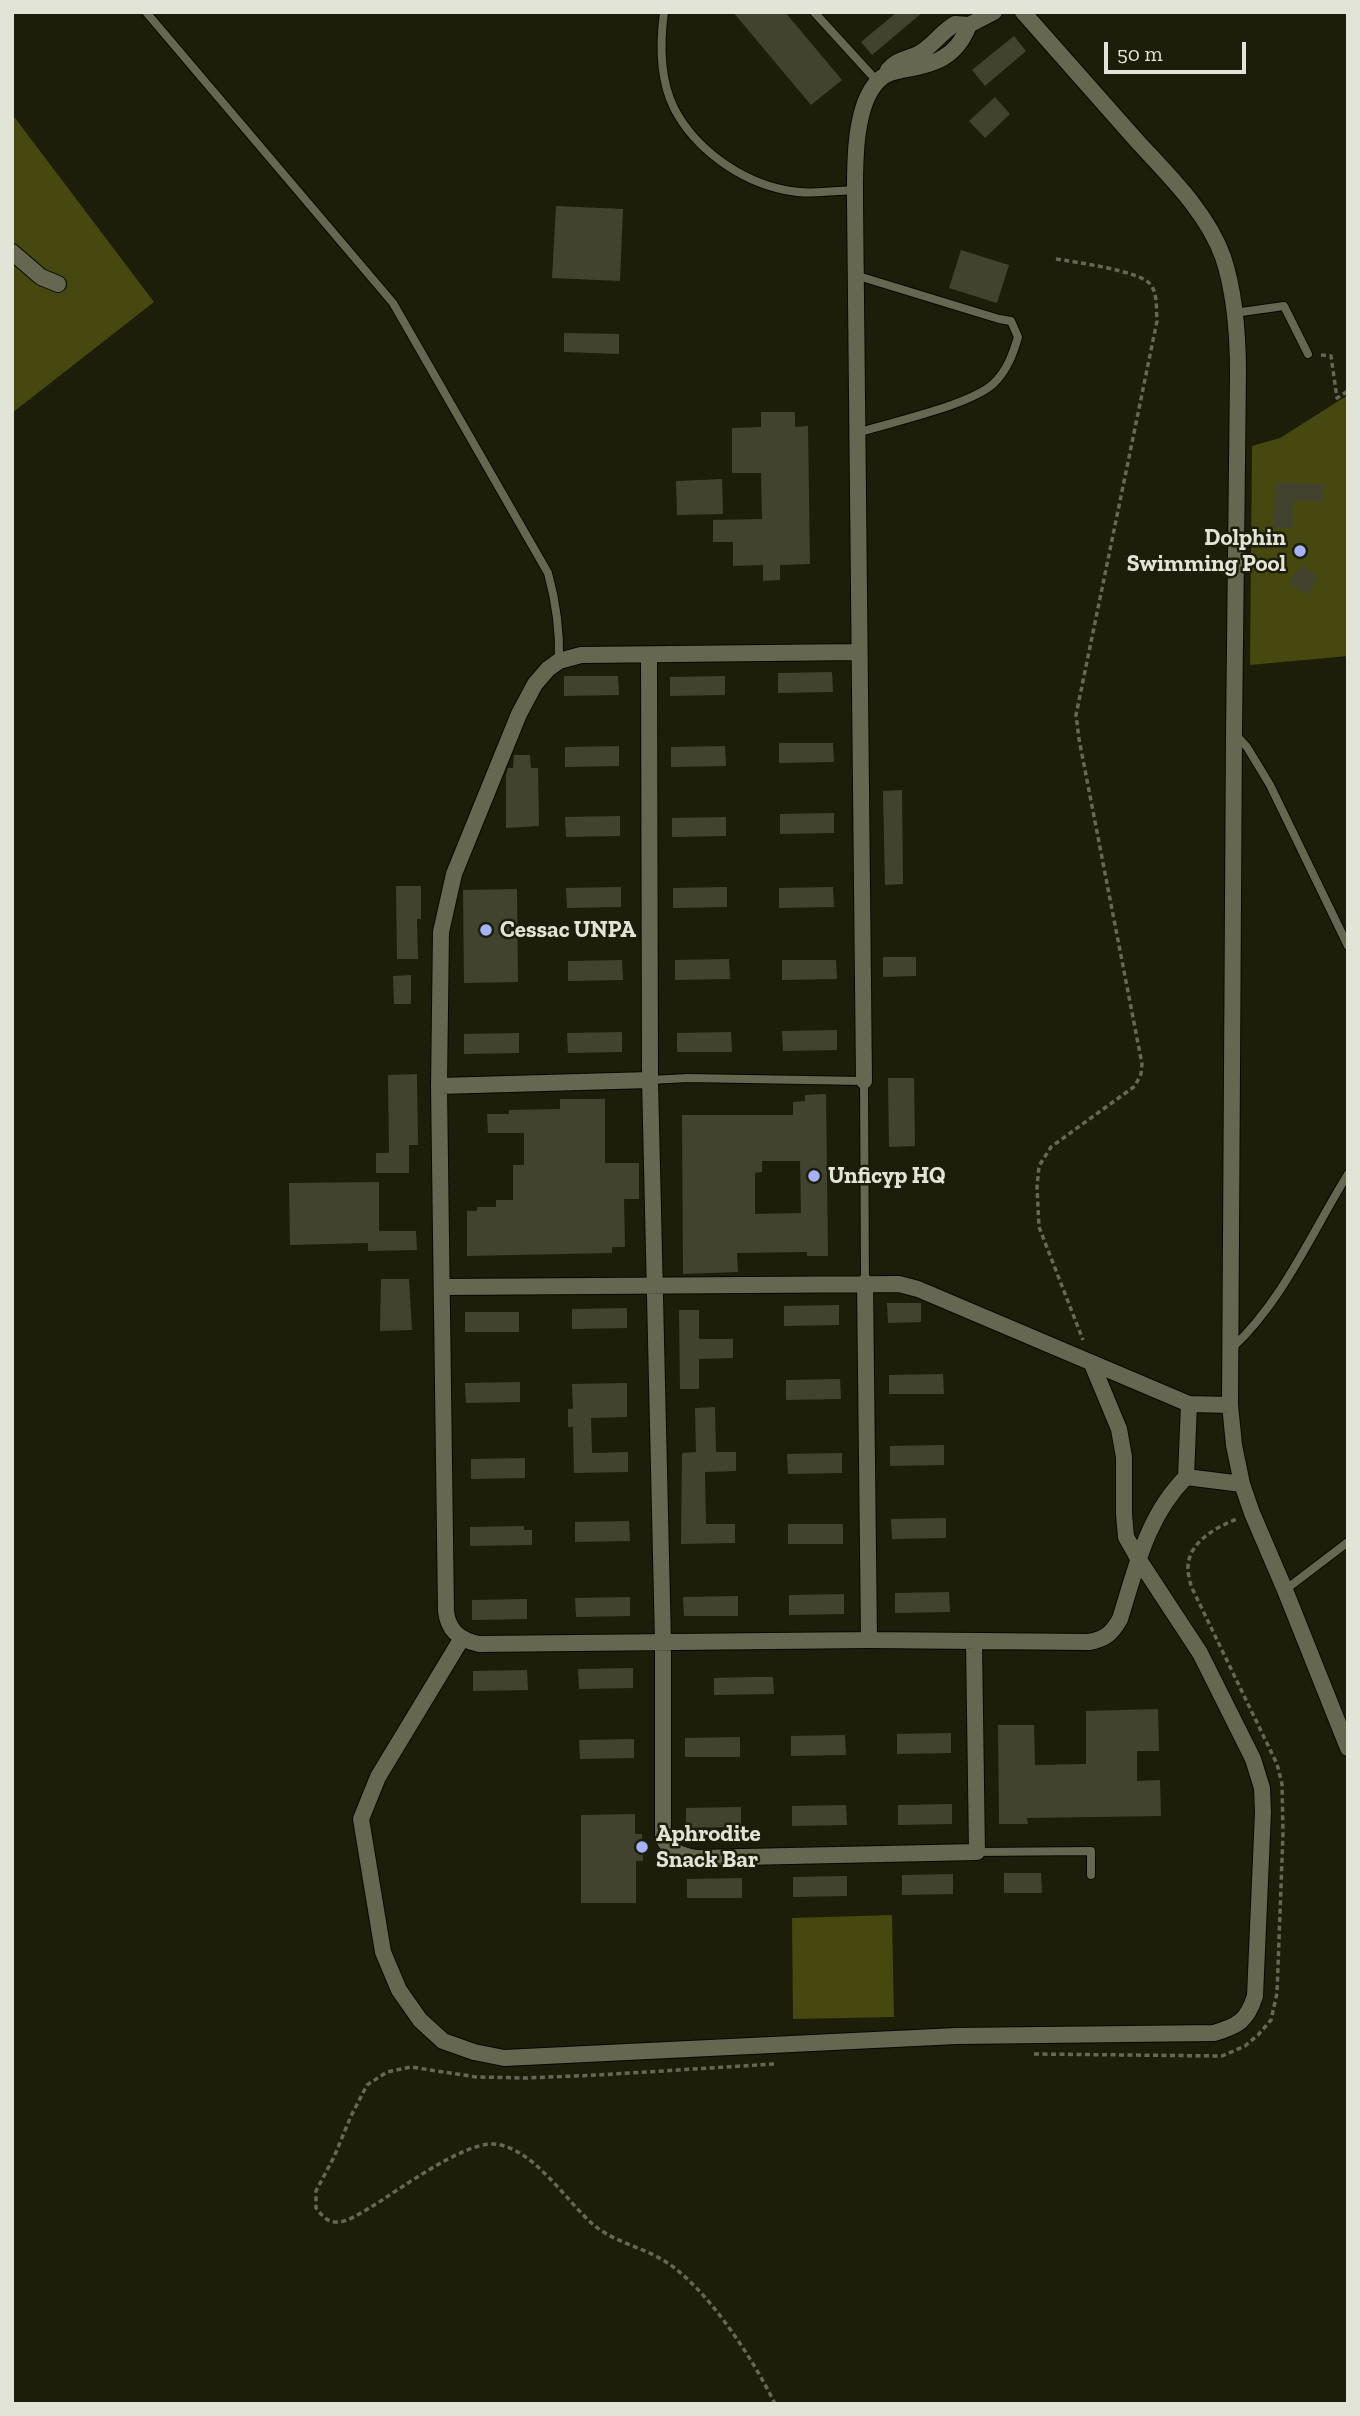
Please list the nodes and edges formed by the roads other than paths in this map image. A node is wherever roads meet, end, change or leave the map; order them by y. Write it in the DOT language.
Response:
graph roads {
  1 [pos="146,12"];
  2 [pos="664,12"];
  3 [pos="814,12"];
  4 [pos="994,12"];
  5 [pos="1023,12"];
  6 [pos="881,78"];
  7 [pos="855,190"];
  8 [pos="12,252"];
  9 [pos="855,275"];
  10 [pos="58,284"];
  11 [pos="1234,313"];
  12 [pos="1308,354"];
  13 [pos="857,433"];
  14 [pos="858,652"];
  15 [pos="649,656"];
  16 [pos="559,661"];
  17 [pos="1234,733"];
  18 [pos="1348,946"];
  19 [pos="650,1080"];
  20 [pos="864,1081"];
  21 [pos="439,1086"];
  22 [pos="1348,1174"];
  23 [pos="865,1282"];
  24 [pos="654,1286"];
  25 [pos="442,1287"];
  26 [pos="1232,1348"];
  27 [pos="1092,1364"];
  28 [pos="1189,1404"];
  29 [pos="1230,1405"];
  30 [pos="1182,1482"];
  31 [pos="1242,1484"];
  32 [pos="1348,1542"];
  33 [pos="1139,1560"];
  34 [pos="1285,1590"];
  35 [pos="462,1638"];
  36 [pos="869,1640"];
  37 [pos="663,1642"];
  38 [pos="974,1643"];
  39 [pos="1348,1748"];
  40 [pos="977,1852"];
  41 [pos="1091,1875"];
  1 -- 16 [label="lane"];
  2 -- 7 [label="lane"];
  3 -- 6 [label="lane"];
  4 -- 6 [label="street"];
  5 -- 11 [label="street"];
  6 -- 7 [label="street"];
  7 -- 9 [label="street"];
  8 -- 10 [label="street"];
  9 -- 13 [label="street"];
  9 -- 13 [label="lane"];
  11 -- 12 [label="lane"];
  11 -- 17 [label="street"];
  13 -- 14 [label="street"];
  14 -- 15 [label="street"];
  14 -- 20 [label="street"];
  15 -- 16 [label="street"];
  15 -- 19 [label="street"];
  16 -- 21 [label="street"];
  17 -- 18 [label="lane"];
  17 -- 26 [label="street"];
  19 -- 20 [label="lane"];
  19 -- 21 [label="street"];
  19 -- 24 [label="street"];
  20 -- 23 [label="lane"];
  21 -- 25 [label="street"];
  22 -- 26 [label="lane"];
  23 -- 24 [label="street"];
  23 -- 27 [label="street"];
  23 -- 36 [label="street"];
  24 -- 25 [label="street"];
  24 -- 37 [label="street"];
  25 -- 35 [label="street"];
  26 -- 29 [label="street"];
  27 -- 28 [label="street"];
  27 -- 33 [label="street"];
  28 -- 29 [label="street"];
  28 -- 30 [label="street"];
  29 -- 31 [label="street"];
  30 -- 31 [label="street"];
  30 -- 33 [label="street"];
  31 -- 34 [label="street"];
  32 -- 34 [label="lane"];
  33 -- 35 [label="street"];
  33 -- 38 [label="street"];
  34 -- 39 [label="street"];
  35 -- 37 [label="street"];
  36 -- 37 [label="street"];
  36 -- 38 [label="street"];
  37 -- 40 [label="street"];
  38 -- 40 [label="street"];
  40 -- 41 [label="lane"];
}
